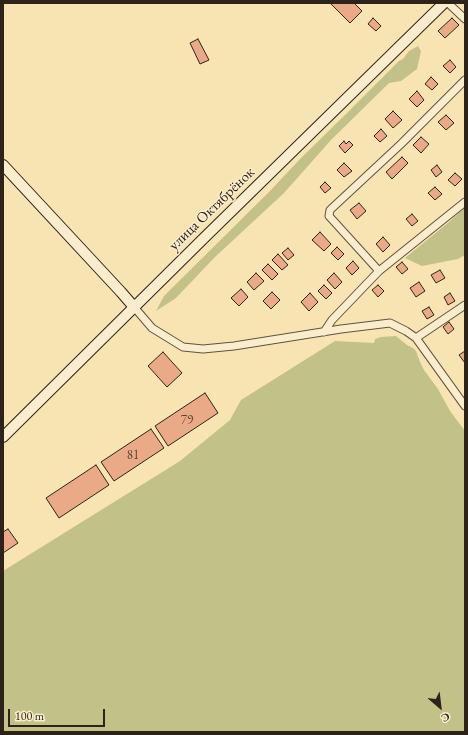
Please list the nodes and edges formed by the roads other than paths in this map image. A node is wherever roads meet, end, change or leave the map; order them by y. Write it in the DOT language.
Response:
graph roads {
  1 [pos="444,3"];
  2 [pos="448,3"];
  3 [pos="465,19"];
  4 [pos="465,80"];
  5 [pos="3,165"];
  6 [pos="465,202"];
  7 [pos="379,271"];
  8 [pos="465,305"];
  9 [pos="134,307"];
  10 [pos="324,332"];
  11 [pos="416,338"];
  12 [pos="465,406"];
  13 [pos="3,437"];
  1 -- 9 [label="street, улица Октябрёнок"];
  2 -- 3 [label="street"];
  4 -- 7 [label="street"];
  5 -- 9 [label="street"];
  6 -- 7 [label="street"];
  7 -- 10 [label="street"];
  8 -- 11 [label="street"];
  9 -- 10 [label="street"];
  9 -- 13 [label="street, улица Октябрёнок"];
  10 -- 11 [label="street"];
  11 -- 12 [label="street"];
}
